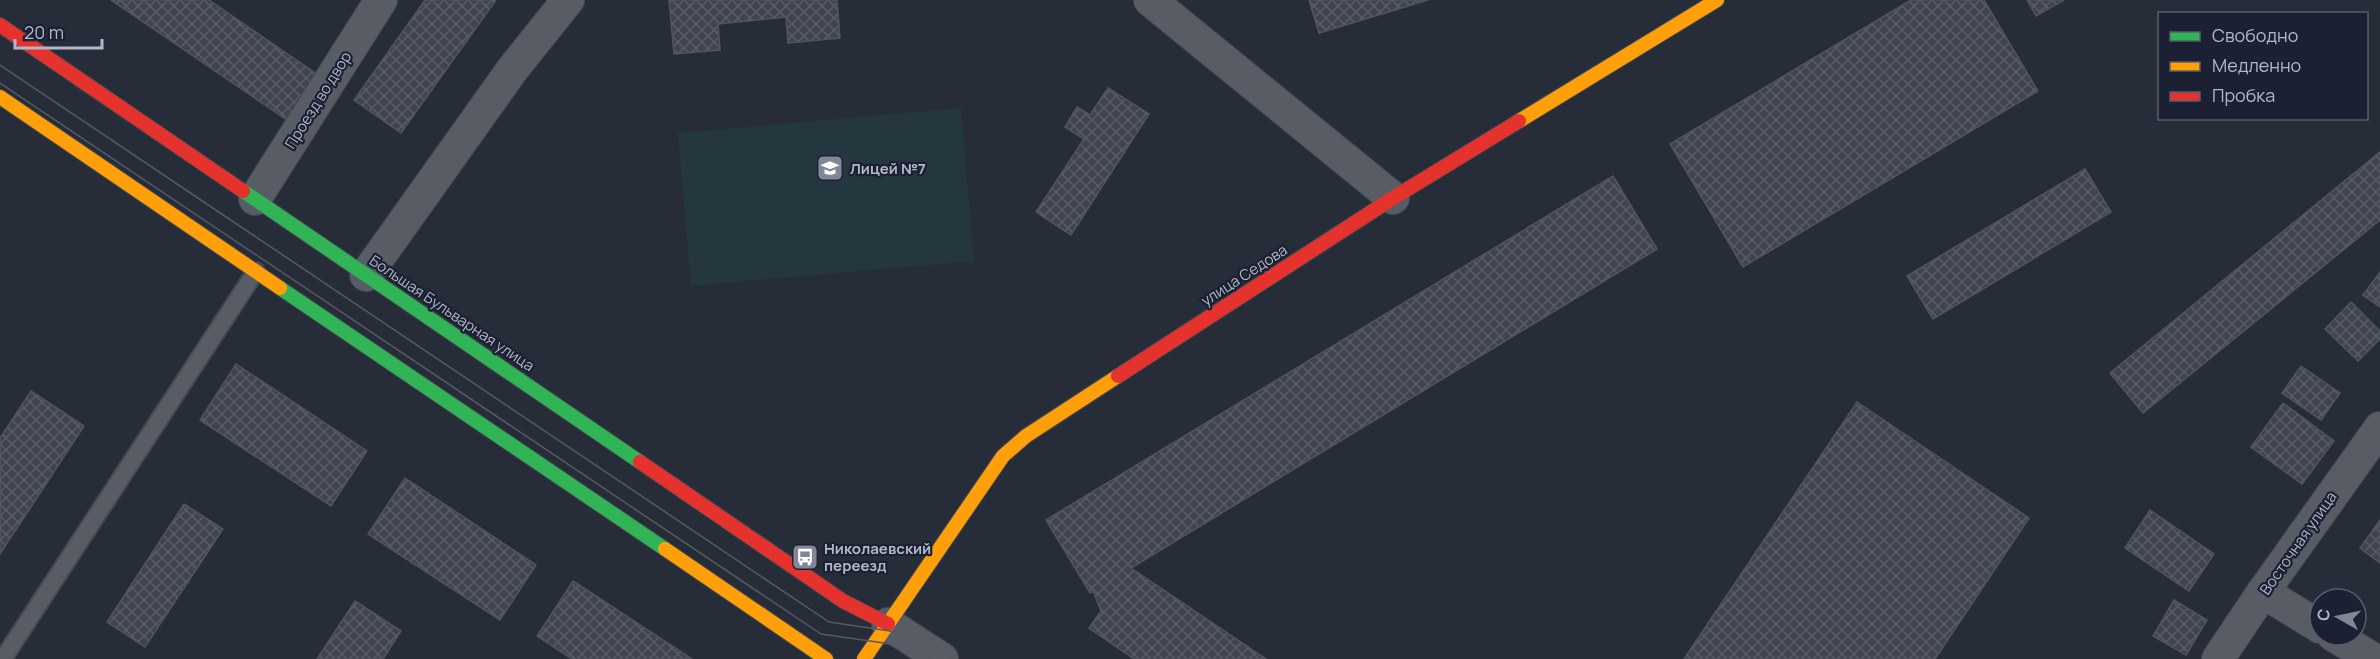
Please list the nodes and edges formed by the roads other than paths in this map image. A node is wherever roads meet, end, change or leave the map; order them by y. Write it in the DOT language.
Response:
graph roads {
  1 [pos="381,0"];
  2 [pos="568,0"];
  3 [pos="1150,0"];
  4 [pos="1717,0"];
  5 [pos="0,26"];
  6 [pos="0,97"];
  7 [pos="1393,198"];
  8 [pos="255,199"];
  9 [pos="256,271"];
  10 [pos="366,275"];
  11 [pos="2380,428"];
  12 [pos="2263,592"];
  13 [pos="2308,620"];
  14 [pos="888,624"];
  15 [pos="2353,647"];
  16 [pos="3,659"];
  17 [pos="826,659"];
  18 [pos="864,659"];
  19 [pos="942,659"];
  20 [pos="2218,659"];
  21 [pos="2373,659"];
  1 -- 8 [label="street, Проезд во двор"];
  2 -- 10 [label="street"];
  3 -- 7 [label="street"];
  4 -- 7 [label="main road, улица Седова"];
  5 -- 8 [label="main road, Большая Бульварная улица"];
  6 -- 9 [label="main road"];
  7 -- 14 [label="main road, улица Седова"];
  8 -- 10 [label="main road, Большая Бульварная улица"];
  9 -- 16 [label="lane"];
  9 -- 17 [label="main road"];
  10 -- 14 [label="main road, Большая Бульварная улица"];
  11 -- 12 [label="street, Восточная улица"];
  12 -- 13 [label="street"];
  12 -- 20 [label="street, Восточная улица"];
  14 -- 18 [label="main road, улица Седова"];
  14 -- 19 [label="street"];
  15 -- 21 [label="street"];
}
